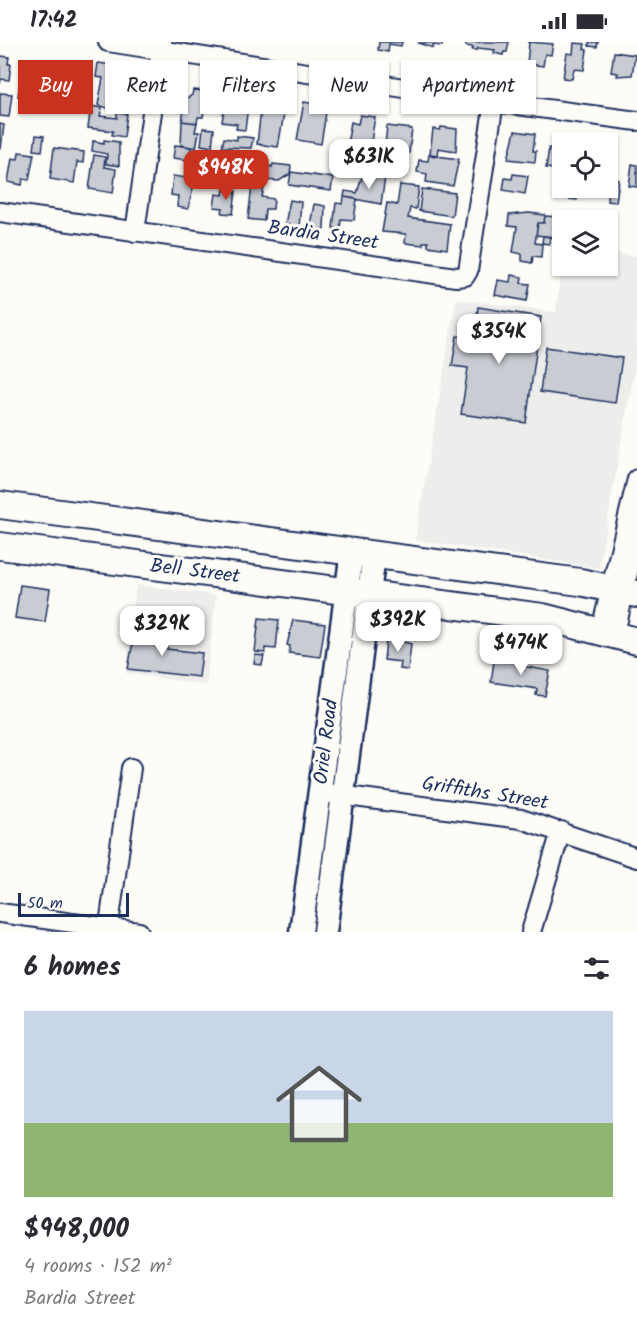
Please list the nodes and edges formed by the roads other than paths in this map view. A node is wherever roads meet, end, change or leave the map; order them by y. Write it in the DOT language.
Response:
graph roads {
  1 [pos="108,42"];
  2 [pos="161,46"];
  3 [pos="401,86"];
  4 [pos="536,108"];
  5 [pos="492,114"];
  6 [pos="637,121"];
  7 [pos="0,212"];
  8 [pos="135,232"];
  9 [pos="636,488"];
  10 [pos="0,505"];
  11 [pos="0,546"];
  12 [pos="363,553"];
  13 [pos="625,591"];
  14 [pos="358,593"];
  15 [pos="618,635"];
  16 [pos="131,768"];
  17 [pos="332,794"];
  18 [pos="561,831"];
  19 [pos="637,858"];
  20 [pos="0,913"];
  21 [pos="109,930"];
  22 [pos="139,932"];
  23 [pos="301,932"];
  24 [pos="325,932"];
  25 [pos="531,932"];
  1 -- 2 [label="street"];
  2 -- 3 [label="street"];
  2 -- 8 [label="street"];
  4 -- 6 [label="street"];
  5 -- 8 [label="street, Bardia Street"];
  7 -- 8 [label="street, Bardia Street"];
  9 -- 13 [label="street"];
  10 -- 12 [label="highway, Bell Street"];
  11 -- 14 [label="highway, Bell Street"];
  12 -- 13 [label="highway, Bell Street"];
  12 -- 14 [label="main road, Oriel Road"];
  13 -- 15 [label="street"];
  14 -- 15 [label="highway, Bell Street"];
  14 -- 17 [label="main road, Oriel Road"];
  16 -- 21 [label="street"];
  17 -- 18 [label="street, Griffiths Street"];
  17 -- 23 [label="main road, Oriel Road"];
  17 -- 24 [label="main road, Oriel Road"];
  18 -- 19 [label="street, Griffiths Street"];
  18 -- 25 [label="street"];
  20 -- 21 [label="street"];
  21 -- 22 [label="street"];
}
